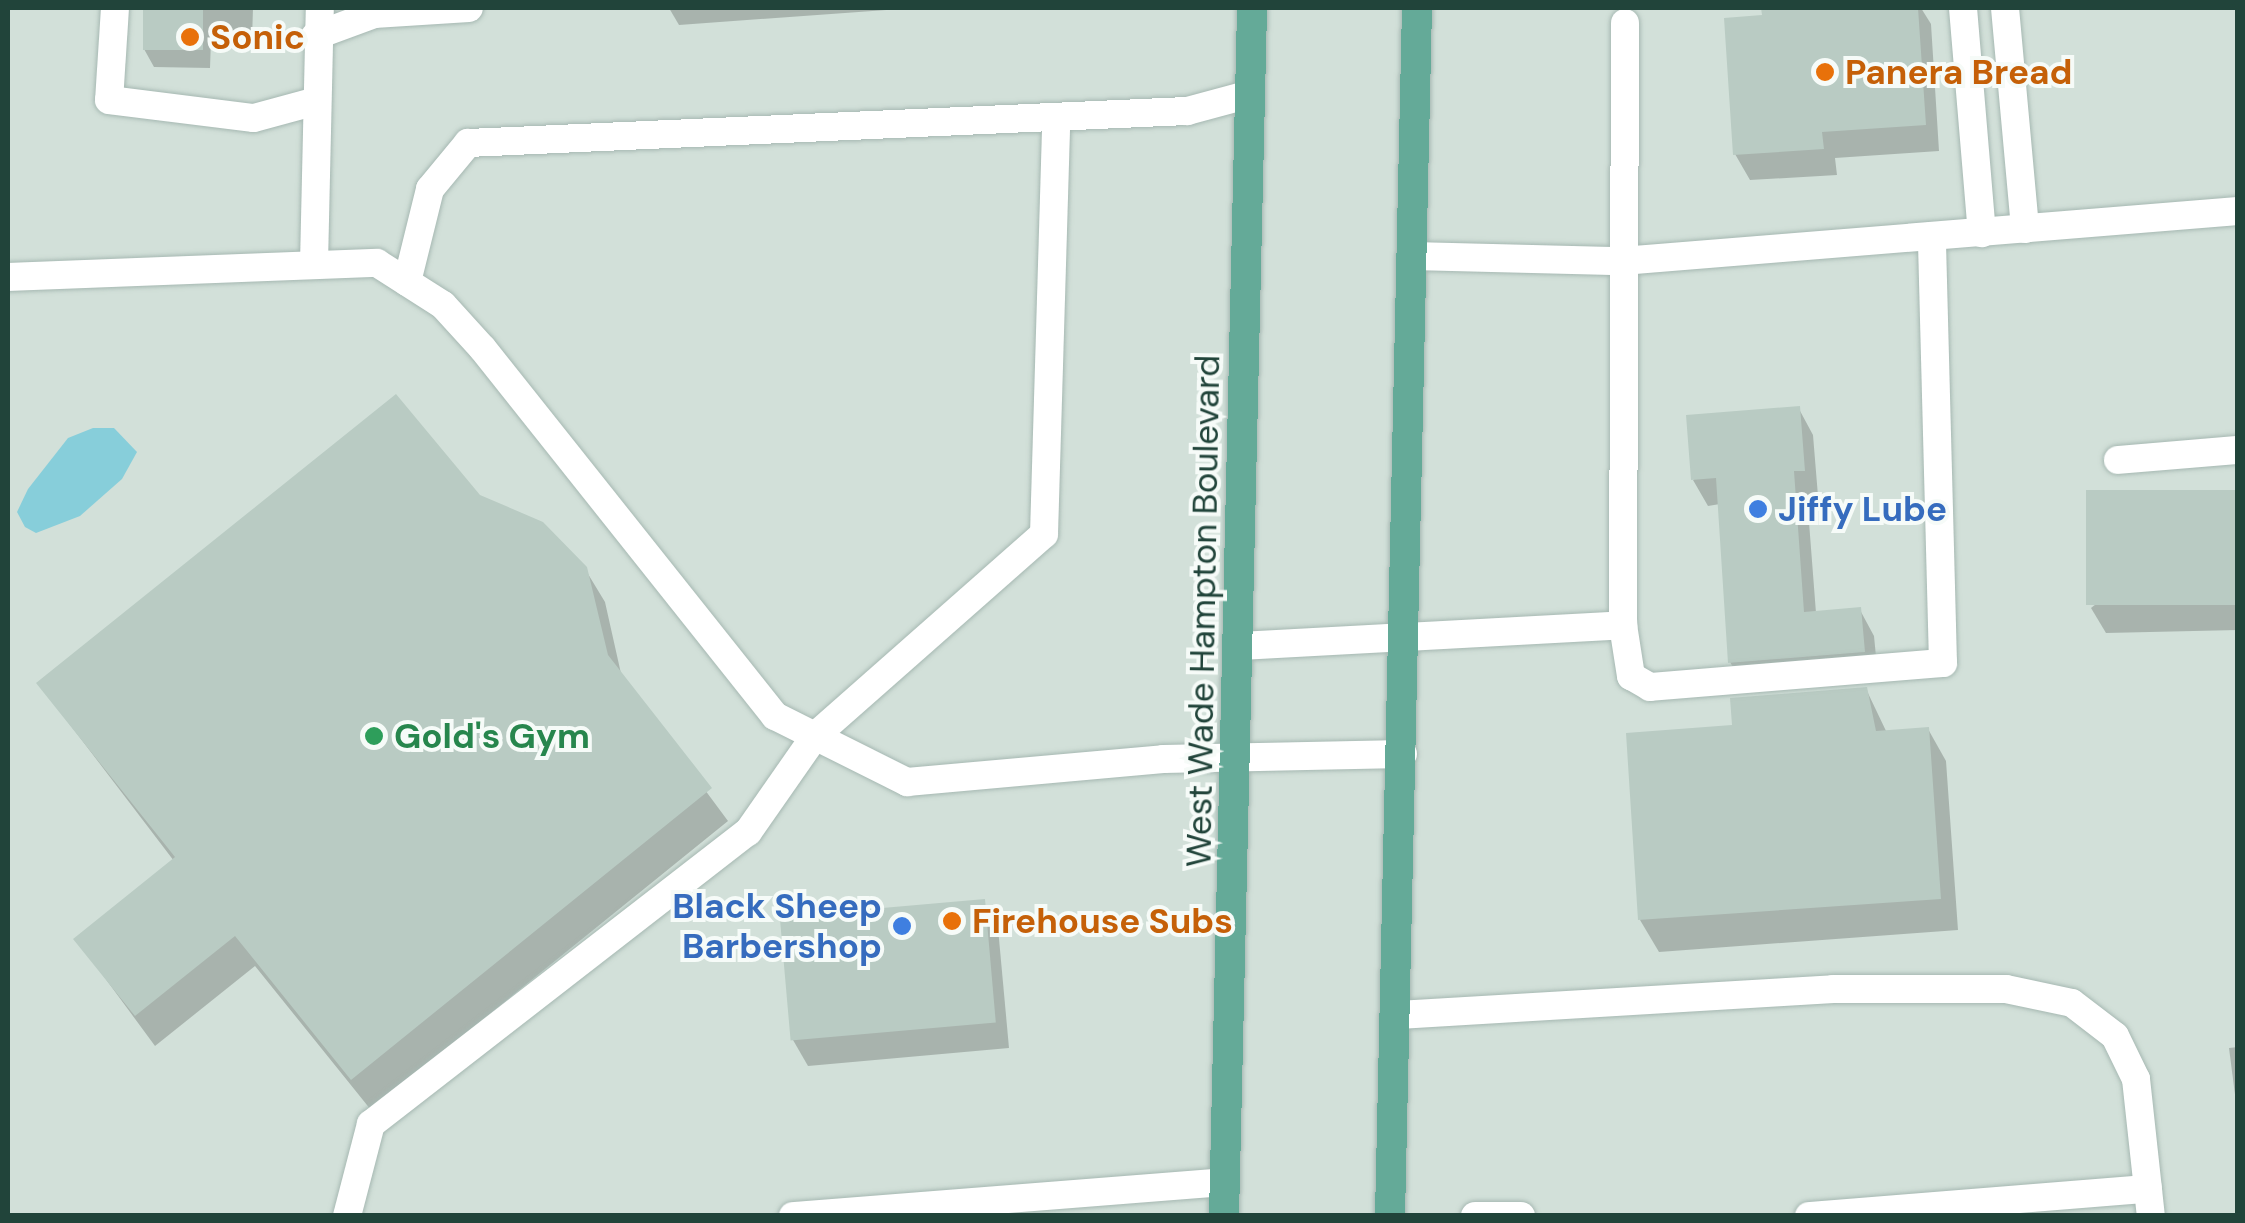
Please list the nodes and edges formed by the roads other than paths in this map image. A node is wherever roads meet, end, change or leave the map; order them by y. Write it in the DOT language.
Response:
graph roads {
  1 [pos="114,8"];
  2 [pos="320,8"];
  3 [pos="469,8"];
  4 [pos="1252,8"];
  5 [pos="1417,8"];
  6 [pos="1964,8"];
  7 [pos="2005,8"];
  8 [pos="1624,22"];
  9 [pos="315,36"];
  10 [pos="1250,94"];
  11 [pos="314,102"];
  12 [pos="1056,119"];
  13 [pos="2238,212"];
  14 [pos="2025,229"];
  15 [pos="1982,233"];
  16 [pos="1932,236"];
  17 [pos="1412,256"];
  18 [pos="1622,260"];
  19 [pos="314,264"];
  20 [pos="8,277"];
  21 [pos="408,282"];
  22 [pos="2238,450"];
  23 [pos="2118,460"];
  24 [pos="1623,625"];
  25 [pos="1405,644"];
  26 [pos="1240,646"];
  27 [pos="815,736"];
  28 [pos="1403,754"];
  29 [pos="1238,757"];
  30 [pos="1398,1016"];
  31 [pos="1226,1182"];
  32 [pos="2149,1202"];
  33 [pos="347,1216"];
  34 [pos="793,1216"];
  35 [pos="1224,1216"];
  36 [pos="1390,1216"];
  37 [pos="1475,1216"];
  38 [pos="1521,1216"];
  39 [pos="1809,1216"];
  1 -- 11 [label="lane"];
  2 -- 9 [label="lane"];
  3 -- 9 [label="lane"];
  4 -- 10 [label="main road, West Wade Hampton Boulevard"];
  5 -- 17 [label="main road"];
  6 -- 15 [label="lane"];
  7 -- 14 [label="lane"];
  8 -- 18 [label="lane"];
  9 -- 11 [label="lane"];
  10 -- 12 [label="lane"];
  10 -- 26 [label="main road, West Wade Hampton Boulevard"];
  11 -- 19 [label="lane"];
  12 -- 21 [label="lane"];
  12 -- 27 [label="lane"];
  13 -- 14 [label="lane"];
  14 -- 15 [label="lane"];
  15 -- 16 [label="lane"];
  16 -- 18 [label="lane"];
  16 -- 24 [label="lane"];
  17 -- 18 [label="lane"];
  17 -- 25 [label="main road"];
  18 -- 24 [label="lane"];
  19 -- 20 [label="lane"];
  19 -- 21 [label="lane"];
  21 -- 27 [label="lane"];
  22 -- 23 [label="lane"];
  24 -- 25 [label="lane"];
  25 -- 26 [label="lane"];
  25 -- 28 [label="main road"];
  26 -- 29 [label="main road, West Wade Hampton Boulevard"];
  27 -- 29 [label="lane"];
  27 -- 33 [label="lane"];
  28 -- 29 [label="lane"];
  28 -- 30 [label="main road"];
  29 -- 31 [label="main road, West Wade Hampton Boulevard"];
  30 -- 32 [label="lane"];
  30 -- 36 [label="main road"];
  31 -- 34 [label="lane"];
  31 -- 35 [label="main road, West Wade Hampton Boulevard"];
  32 -- 39 [label="lane"];
  37 -- 38 [label="lane"];
}
